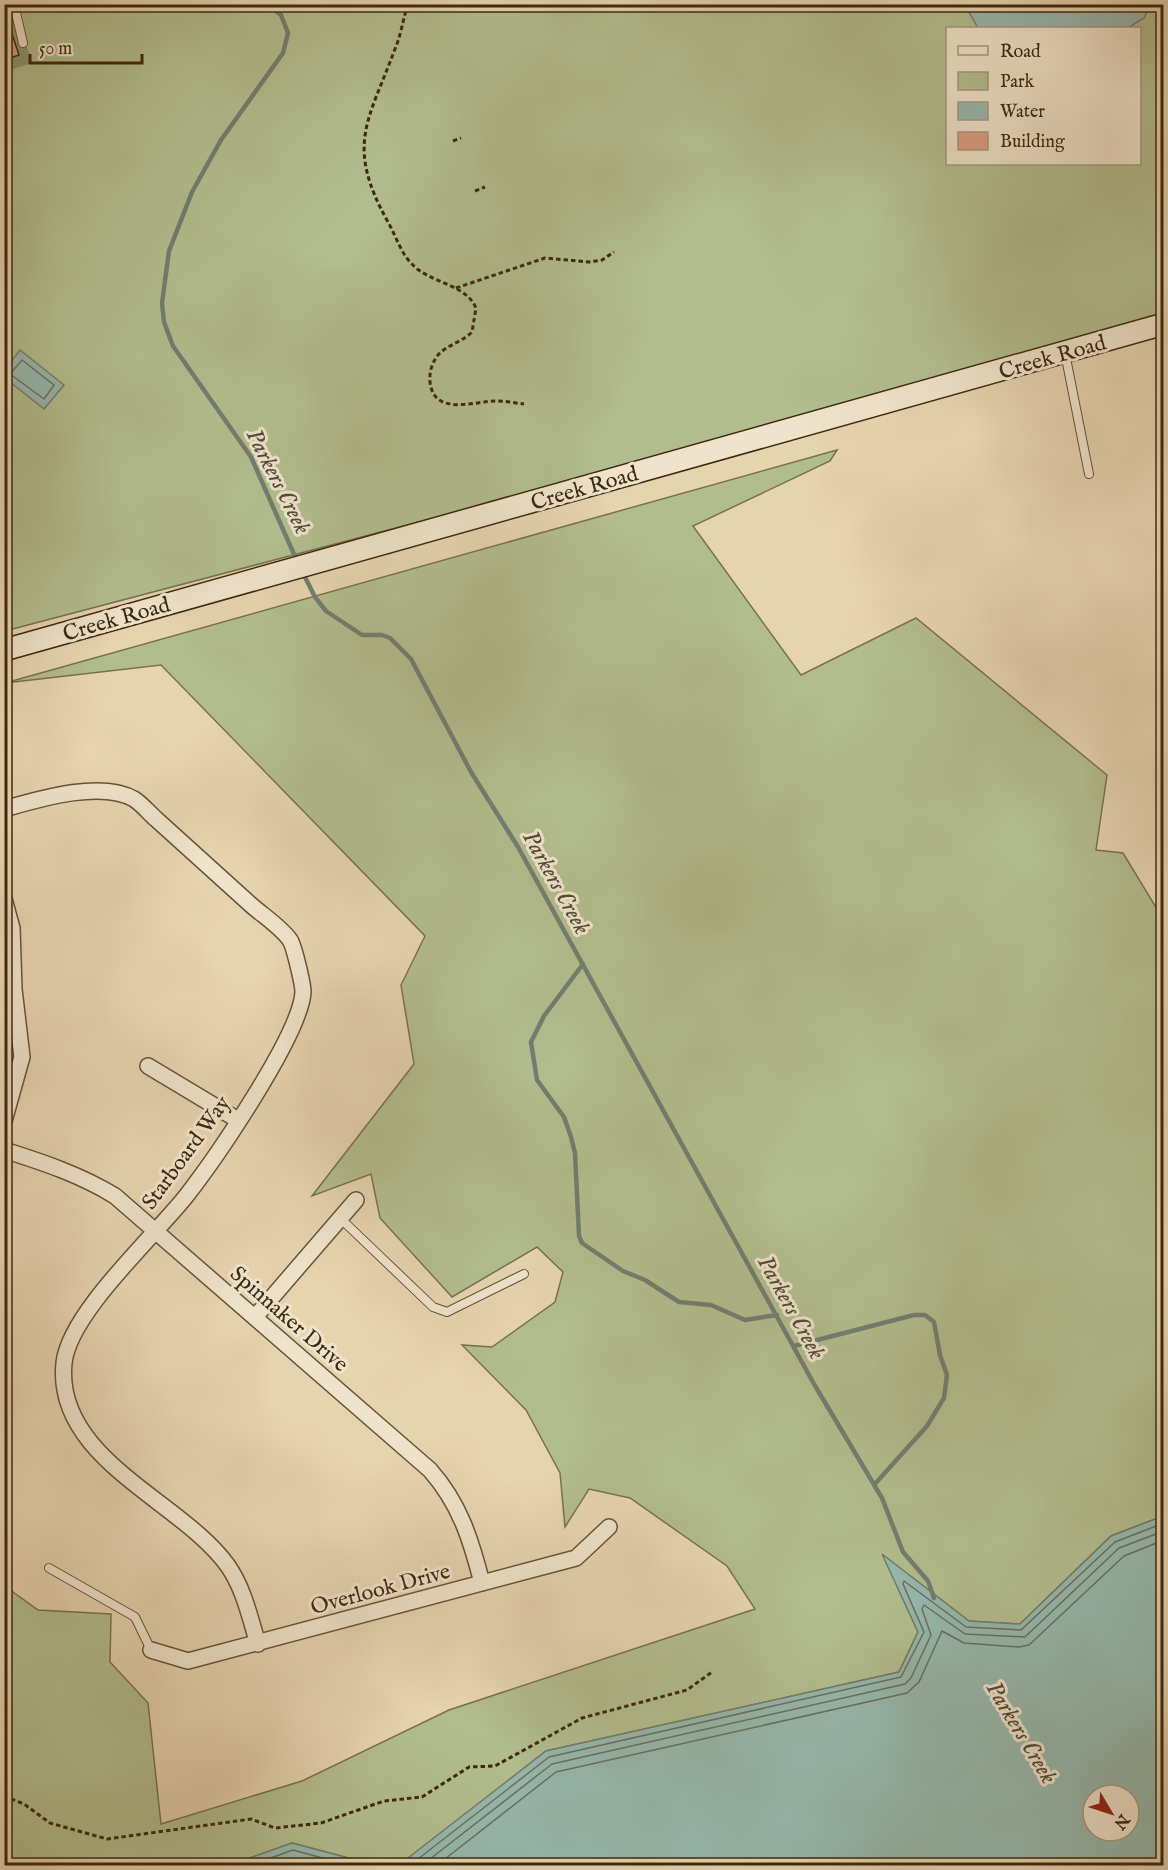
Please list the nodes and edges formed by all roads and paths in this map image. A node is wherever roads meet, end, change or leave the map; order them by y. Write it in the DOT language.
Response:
graph roads {
  1 [pos="15,4"];
  2 [pos="42,4"];
  3 [pos="408,4"];
  4 [pos="17,15"];
  5 [pos="23,44"];
  6 [pos="461,138"];
  7 [pos="453,141"];
  8 [pos="485,187"];
  9 [pos="475,190"];
  10 [pos="614,252"];
  11 [pos="454,289"];
  12 [pos="1164,324"];
  13 [pos="1064,352"];
  14 [pos="524,404"];
  15 [pos="1089,474"];
  16 [pos="4,650"];
  17 [pos="4,809"];
  18 [pos="4,899"];
  19 [pos="4,965"];
  20 [pos="9,990"];
  21 [pos="148,1066"];
  22 [pos="238,1120"];
  23 [pos="4,1121"];
  24 [pos="4,1150"];
  25 [pos="356,1200"];
  26 [pos="340,1218"];
  27 [pos="155,1232"];
  28 [pos="524,1274"];
  29 [pos="255,1317"];
  30 [pos="609,1527"];
  31 [pos="50,1568"];
  32 [pos="483,1583"];
  33 [pos="258,1644"];
  34 [pos="151,1650"];
  35 [pos="712,1672"];
  36 [pos="4,1796"];
  1 -- 4 [label="lane"];
  2 -- 4 [label="path"];
  3 -- 11 [label="path"];
  4 -- 5 [label="lane"];
  6 -- 7 [label="path"];
  8 -- 9 [label="path"];
  10 -- 11 [label="path"];
  11 -- 14 [label="path"];
  12 -- 13 [label="main road, Creek Road"];
  13 -- 15 [label="lane"];
  13 -- 16 [label="main road, Creek Road"];
  17 -- 22 [label="street, Starboard Way"];
  18 -- 20 [label="street"];
  19 -- 20 [label="street"];
  20 -- 23 [label="street"];
  21 -- 22 [label="street"];
  22 -- 27 [label="street, Starboard Way"];
  24 -- 27 [label="street, Spinnaker Drive"];
  25 -- 26 [label="street"];
  26 -- 28 [label="lane"];
  26 -- 29 [label="street"];
  27 -- 29 [label="street, Spinnaker Drive"];
  27 -- 33 [label="street, Starboard Way"];
  29 -- 32 [label="street, Spinnaker Drive"];
  30 -- 32 [label="street, Overlook Drive"];
  31 -- 34 [label="lane"];
  32 -- 33 [label="street, Overlook Drive"];
  33 -- 34 [label="street, Overlook Drive"];
  35 -- 36 [label="path"];
}
